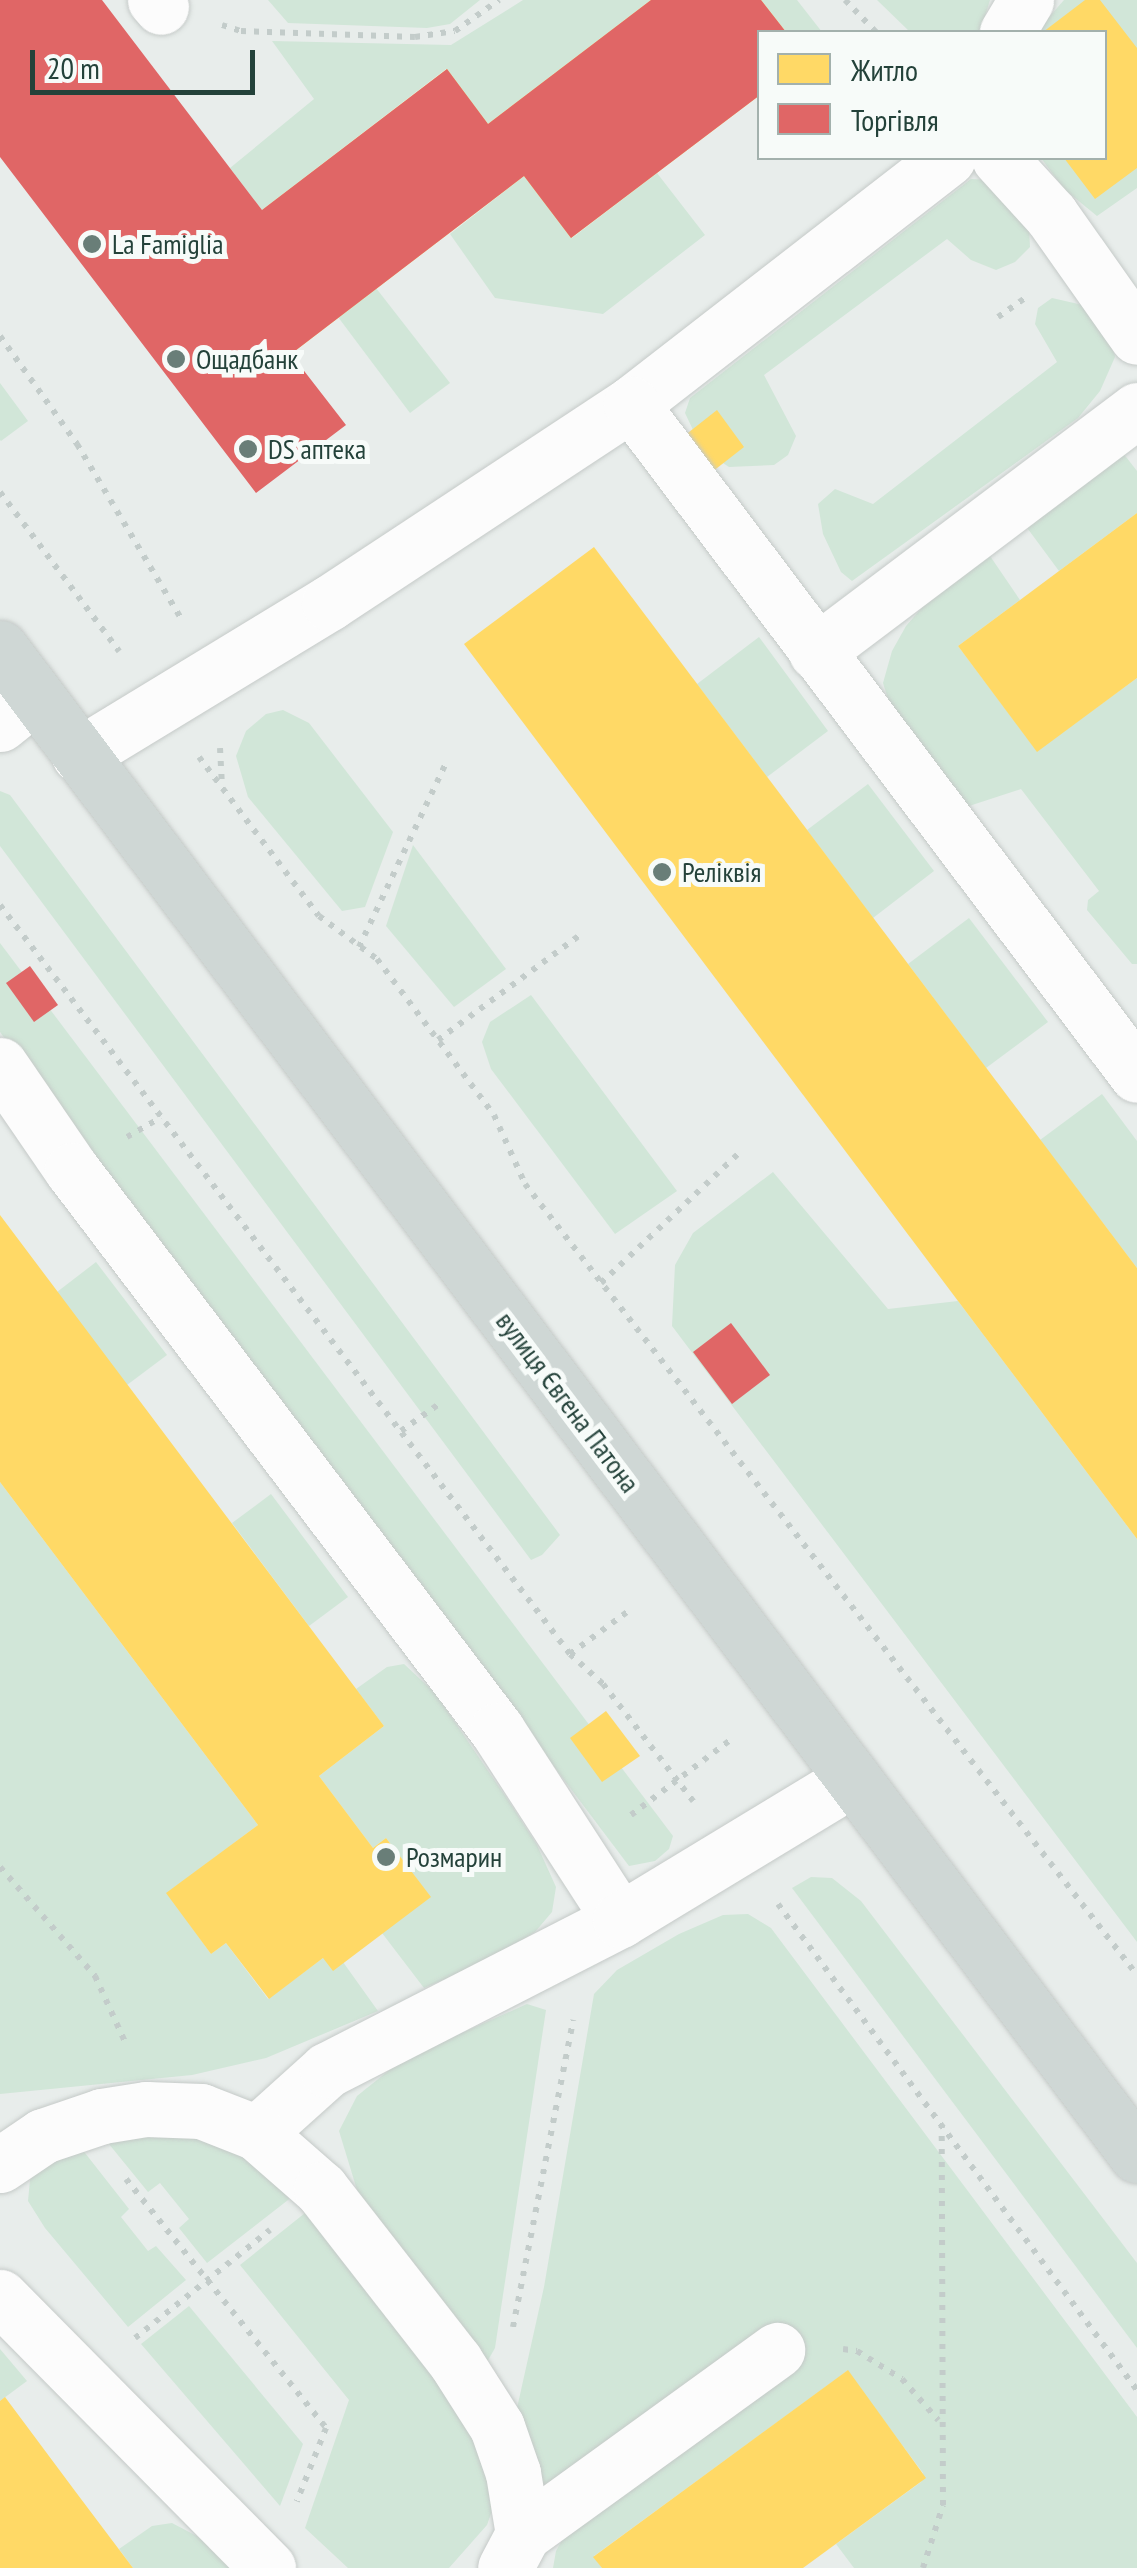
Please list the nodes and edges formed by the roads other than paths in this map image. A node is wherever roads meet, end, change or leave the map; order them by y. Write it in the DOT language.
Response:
graph roads {
  1 [pos="1026,0"];
  2 [pos="1008,30"];
  3 [pos="945,160"];
  4 [pos="1001,160"];
  5 [pos="1137,337"];
  6 [pos="631,404"];
  7 [pos="1137,410"];
  8 [pos="0,648"];
  9 [pos="816,652"];
  10 [pos="18,710"];
  11 [pos="79,754"];
  12 [pos="1126,1039"];
  13 [pos="0,1065"];
  14 [pos="853,1779"];
  15 [pos="620,1920"];
  16 [pos="257,2133"];
  17 [pos="1137,2155"];
  18 [pos="0,2165"];
  19 [pos="0,2297"];
  20 [pos="777,2350"];
  21 [pos="514,2551"];
  22 [pos="268,2568"];
  1 -- 2 [label="lane"];
  3 -- 6 [label="lane"];
  4 -- 5 [label="lane"];
  6 -- 9 [label="lane"];
  6 -- 11 [label="lane"];
  7 -- 9 [label="lane"];
  8 -- 10 [label="main road, вулиця Євгена Патона"];
  9 -- 12 [label="lane"];
  10 -- 11 [label="main road, вулиця Євгена Патона"];
  11 -- 14 [label="main road, вулиця Євгена Патона"];
  13 -- 15 [label="lane"];
  14 -- 15 [label="lane"];
  14 -- 17 [label="main road, вулиця Євгена Патона"];
  15 -- 16 [label="lane"];
  16 -- 18 [label="lane"];
  16 -- 21 [label="lane"];
  19 -- 22 [label="lane"];
  20 -- 21 [label="lane"];
}
